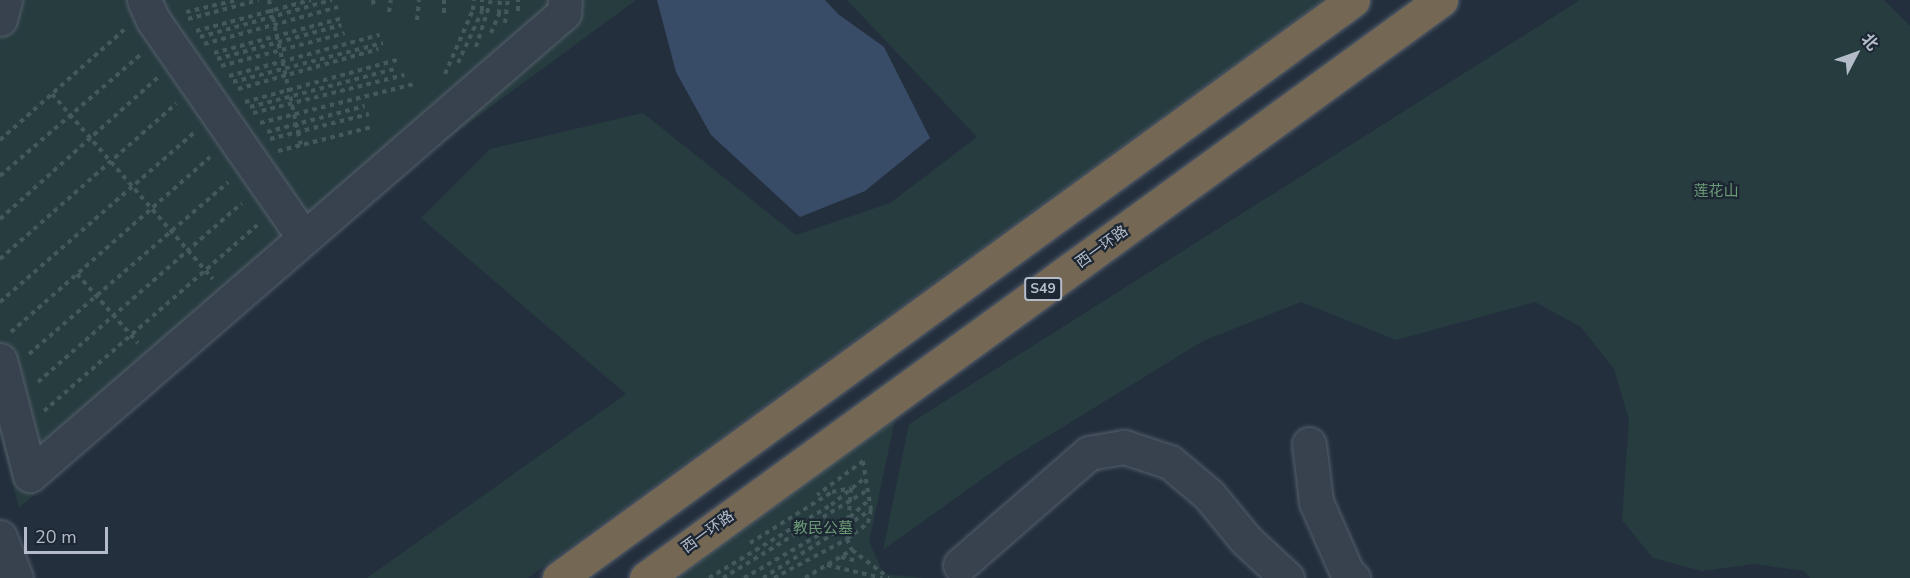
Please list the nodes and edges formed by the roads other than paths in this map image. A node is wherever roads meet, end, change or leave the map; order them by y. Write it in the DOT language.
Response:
graph roads {
  1 [pos="5,0"];
  2 [pos="1353,0"];
  3 [pos="1441,0"];
  4 [pos="568,4"];
  5 [pos="0,19"];
  6 [pos="203,92"];
  7 [pos="304,238"];
  8 [pos="9,381"];
  9 [pos="1309,444"];
  10 [pos="0,537"];
  11 [pos="960,565"];
  12 [pos="16,578"];
  13 [pos="559,578"];
  14 [pos="646,578"];
  15 [pos="1287,578"];
  16 [pos="1353,578"];
  1 -- 5 [label="street"];
  2 -- 13 [label="highway"];
  3 -- 14 [label="highway, 西一环路 / S49"];
  4 -- 7 [label="street"];
  6 -- 7 [label="street"];
  7 -- 8 [label="street"];
  9 -- 16 [label="street"];
  10 -- 12 [label="street"];
  11 -- 15 [label="street"];
}
